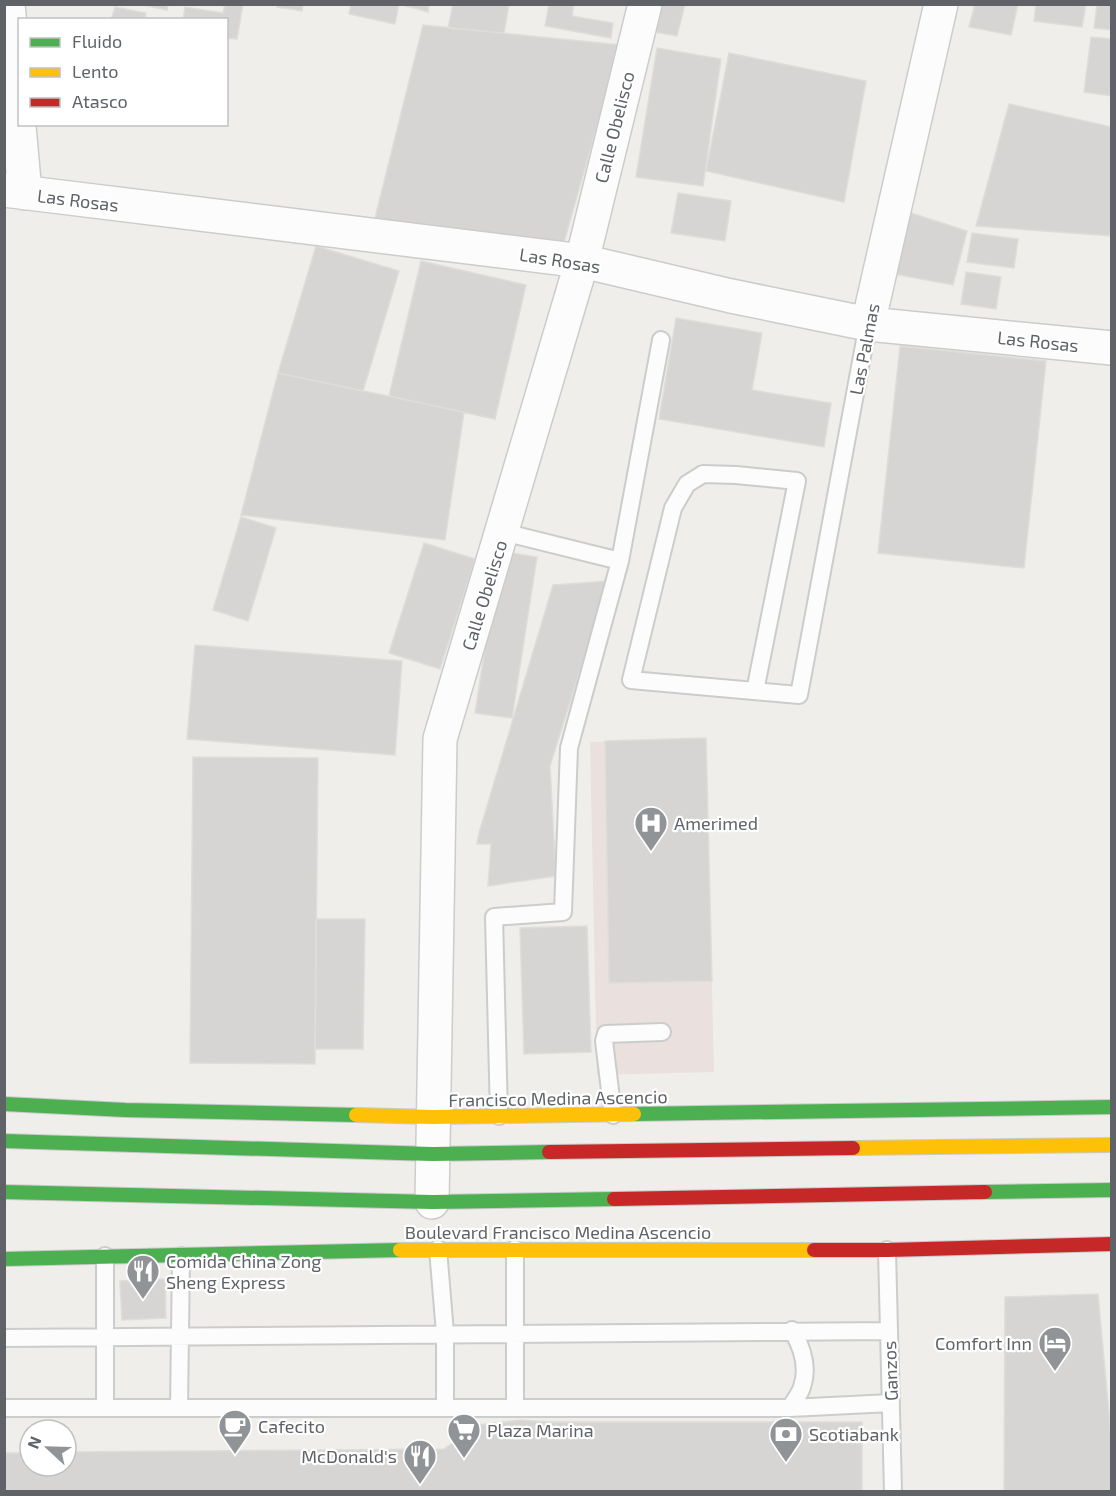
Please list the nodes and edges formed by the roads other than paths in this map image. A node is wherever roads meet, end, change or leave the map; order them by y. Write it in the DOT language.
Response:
graph roads {
  1 [pos="9,4"];
  2 [pos="645,4"];
  3 [pos="941,4"];
  4 [pos="15,192"];
  5 [pos="582,261"];
  6 [pos="868,324"];
  7 [pos="661,340"];
  8 [pos="1112,348"];
  9 [pos="503,532"];
  10 [pos="620,561"];
  11 [pos="755,691"];
  12 [pos="662,1032"];
  13 [pos="4,1104"];
  14 [pos="1112,1107"];
  15 [pos="613,1115"];
  16 [pos="499,1116"];
  17 [pos="433,1117"];
  18 [pos="4,1141"];
  19 [pos="1112,1145"];
  20 [pos="432,1154"];
  21 [pos="1112,1190"];
  22 [pos="4,1192"];
  23 [pos="432,1202"];
  24 [pos="1112,1244"];
  25 [pos="515,1249"];
  26 [pos="438,1250"];
  27 [pos="888,1250"];
  28 [pos="105,1256"];
  29 [pos="181,1256"];
  30 [pos="4,1259"];
  31 [pos="792,1330"];
  32 [pos="889,1331"];
  33 [pos="445,1333"];
  34 [pos="516,1333"];
  35 [pos="180,1335"];
  36 [pos="104,1336"];
  37 [pos="4,1338"];
  38 [pos="891,1403"];
  39 [pos="445,1407"];
  40 [pos="515,1407"];
  41 [pos="4,1408"];
  42 [pos="105,1408"];
  43 [pos="179,1408"];
  44 [pos="790,1408"];
  45 [pos="893,1491"];
  1 -- 4 [label="street"];
  2 -- 5 [label="street, Calle Obelisco"];
  3 -- 6 [label="street, Las Palmas"];
  4 -- 5 [label="street, Las Rosas"];
  5 -- 6 [label="street, Las Rosas"];
  5 -- 9 [label="street, Calle Obelisco"];
  6 -- 8 [label="street, Las Rosas"];
  6 -- 11 [label="lane, Las Palmas"];
  7 -- 10 [label="lane"];
  9 -- 10 [label="lane"];
  9 -- 17 [label="street, Calle Obelisco"];
  10 -- 16 [label="lane"];
  11 -- 11 [label="lane"];
  12 -- 15 [label="lane"];
  13 -- 17 [label="main road, Francisco Medina Ascencio"];
  14 -- 15 [label="main road, Francisco Medina Ascencio"];
  15 -- 16 [label="main road, Francisco Medina Ascencio"];
  16 -- 17 [label="main road, Francisco Medina Ascencio"];
  17 -- 20 [label="street, Calle Obelisco"];
  18 -- 20 [label="main road"];
  19 -- 20 [label="main road"];
  20 -- 23 [label="street, Calle Obelisco"];
  21 -- 23 [label="main road"];
  22 -- 23 [label="main road"];
  24 -- 27 [label="main road, Boulevard Francisco Medina Ascencio"];
  25 -- 26 [label="main road, Boulevard Francisco Medina Ascencio"];
  25 -- 27 [label="main road, Boulevard Francisco Medina Ascencio"];
  25 -- 34 [label="lane"];
  26 -- 29 [label="main road, Boulevard Francisco Medina Ascencio"];
  26 -- 33 [label="lane"];
  27 -- 32 [label="lane, Ganzos"];
  28 -- 29 [label="main road, Boulevard Francisco Medina Ascencio"];
  28 -- 30 [label="main road, Boulevard Francisco Medina Ascencio"];
  28 -- 36 [label="lane"];
  29 -- 35 [label="lane"];
  31 -- 32 [label="lane"];
  31 -- 34 [label="lane"];
  31 -- 44 [label="lane"];
  32 -- 38 [label="lane, Ganzos"];
  33 -- 34 [label="lane"];
  33 -- 35 [label="lane"];
  33 -- 39 [label="lane"];
  34 -- 40 [label="lane"];
  35 -- 36 [label="lane"];
  35 -- 43 [label="lane"];
  36 -- 37 [label="lane"];
  36 -- 42 [label="lane"];
  38 -- 44 [label="lane"];
  38 -- 45 [label="lane, Ganzos"];
  39 -- 40 [label="lane"];
  39 -- 43 [label="lane"];
  40 -- 44 [label="lane"];
  41 -- 42 [label="lane"];
  42 -- 43 [label="lane"];
}
